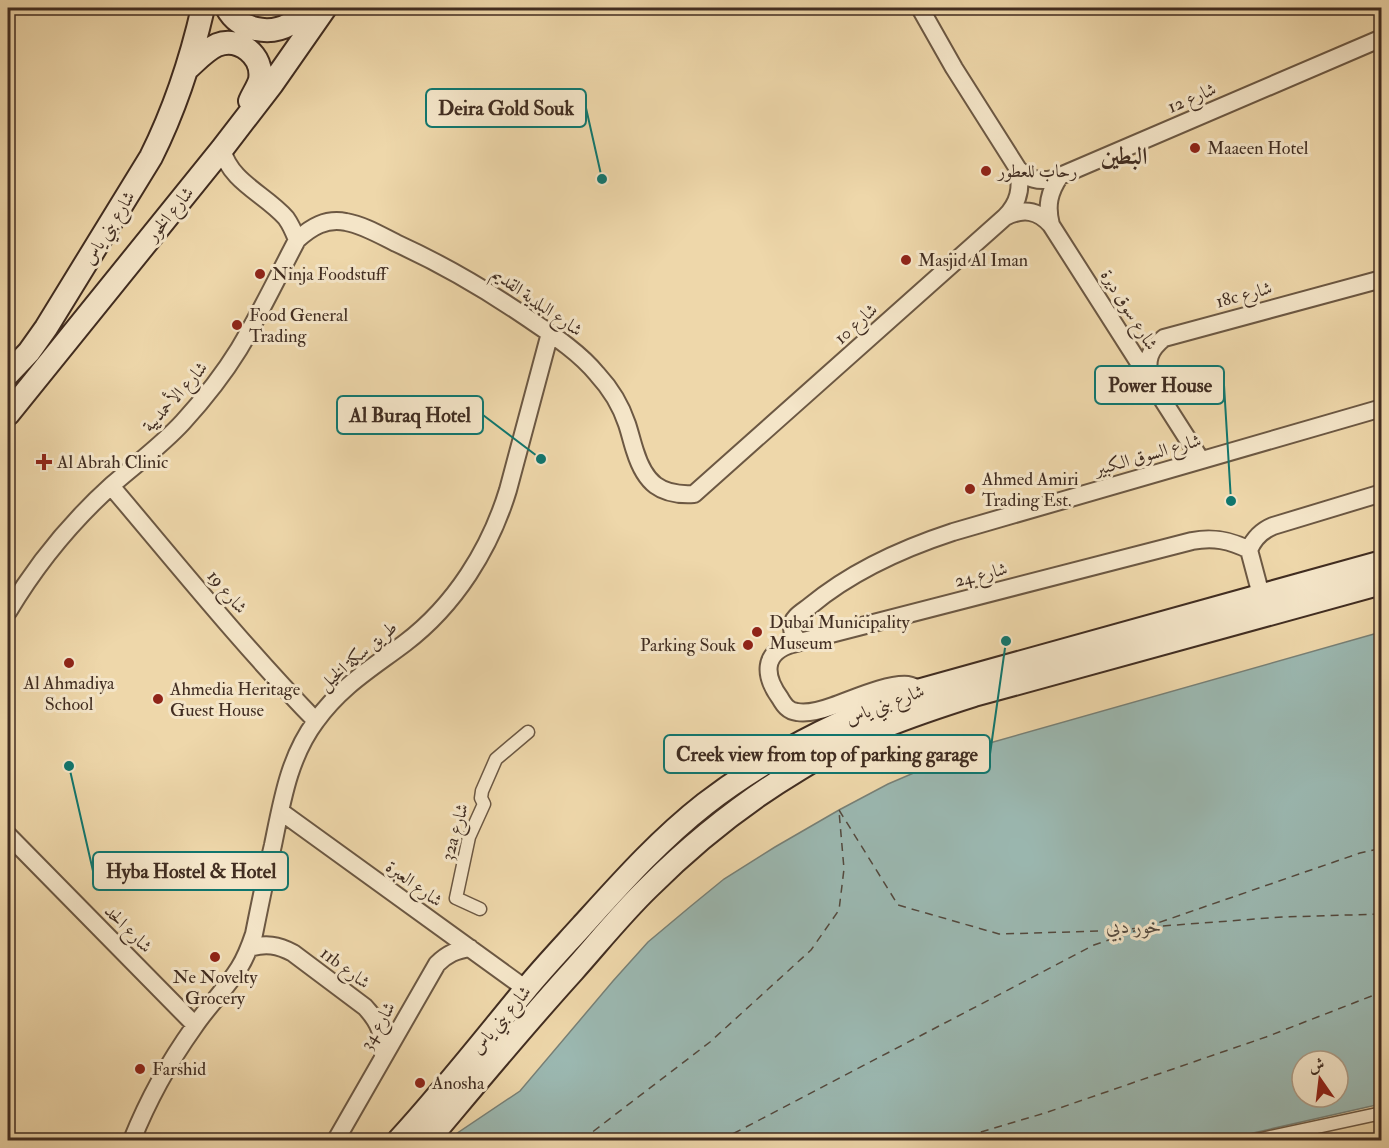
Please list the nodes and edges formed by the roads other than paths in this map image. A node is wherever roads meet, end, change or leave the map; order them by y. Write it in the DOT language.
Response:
graph roads {
  1 [pos="203,8"];
  2 [pos="227,8"];
  3 [pos="307,8"];
  4 [pos="325,8"];
  5 [pos="920,8"];
  6 [pos="1382,38"];
  7 [pos="188,68"];
  8 [pos="228,142"];
  9 [pos="1018,169"];
  10 [pos="201,176"];
  11 [pos="1060,176"];
  12 [pos="238,178"];
  13 [pos="1005,217"];
  14 [pos="286,219"];
  15 [pos="318,224"];
  16 [pos="1052,225"];
  17 [pos="297,240"];
  18 [pos="1382,279"];
  19 [pos="550,333"];
  20 [pos="8,374"];
  21 [pos="1150,380"];
  22 [pos="1382,408"];
  23 [pos="8,414"];
  24 [pos="1201,460"];
  25 [pos="111,486"];
  26 [pos="1382,493"];
  27 [pos="694,494"];
  28 [pos="1249,550"];
  29 [pos="1382,562"];
  30 [pos="1382,583"];
  31 [pos="1261,595"];
  32 [pos="8,612"];
  33 [pos="800,642"];
  34 [pos="921,690"];
  35 [pos="860,713"];
  36 [pos="316,721"];
  37 [pos="528,732"];
  38 [pos="861,737"];
  39 [pos="764,763"];
  40 [pos="280,811"];
  41 [pos="710,832"];
  42 [pos="8,835"];
  43 [pos="480,909"];
  44 [pos="249,948"];
  45 [pos="470,948"];
  46 [pos="526,989"];
  47 [pos="195,1025"];
  48 [pos="383,1058"];
  49 [pos="1382,1113"];
  50 [pos="132,1140"];
  51 [pos="336,1140"];
  52 [pos="399,1140"];
  53 [pos="428,1140"];
  54 [pos="1257,1140"];
  1 -- 7 [label="main road, شارع بني ياس"];
  2 -- 3 [label="main road"];
  4 -- 8 [label="main road, شارع الخور"];
  5 -- 9 [label="street"];
  6 -- 11 [label="street, شارع 12"];
  7 -- 8 [label="main road"];
  7 -- 20 [label="main road, شارع بني ياس"];
  8 -- 10 [label="main road, شارع الخور"];
  8 -- 12 [label="street"];
  9 -- 11 [label="street, شارع 12"];
  9 -- 13 [label="street"];
  10 -- 12 [label="street"];
  10 -- 23 [label="main road, شارع الخور"];
  11 -- 16 [label="street, شارع سوق ديرة"];
  12 -- 14 [label="street"];
  13 -- 16 [label="street"];
  13 -- 27 [label="street, شارع 10"];
  14 -- 15 [label="street, شارع البلدية القديم"];
  14 -- 17 [label="street"];
  15 -- 17 [label="street"];
  15 -- 19 [label="street, شارع البلدية القديم"];
  16 -- 21 [label="street, شارع سوق ديرة"];
  17 -- 25 [label="street, شارع الأحمديية"];
  18 -- 21 [label="street, 18c شارع"];
  19 -- 27 [label="street, شارع البلدية القديم"];
  19 -- 36 [label="street, طريق سكة الخيل"];
  21 -- 24 [label="street, شارع سوق ديرة"];
  22 -- 24 [label="street, شارع السوق الكبير"];
  24 -- 33 [label="street, شارع السوق الكبير"];
  25 -- 32 [label="street, شارع الأحمديية"];
  25 -- 36 [label="street, شارع 19"];
  26 -- 28 [label="street"];
  28 -- 31 [label="street"];
  28 -- 33 [label="street, شارع 24"];
  29 -- 31 [label="main road, شارع بني ياس"];
  30 -- 38 [label="main road, شارع بني ياس"];
  31 -- 34 [label="main road, شارع بني ياس"];
  33 -- 34 [label="street, شارع 24"];
  34 -- 35 [label="main road, شارع بني ياس"];
  35 -- 38 [label="main road"];
  35 -- 39 [label="main road, شارع بني ياس"];
  36 -- 40 [label="street, طريق سكة الخيل"];
  37 -- 43 [label="street, 32a شارع"];
  38 -- 41 [label="main road, شارع بني ياس"];
  39 -- 41 [label="main road"];
  39 -- 46 [label="main road, شارع بني ياس"];
  40 -- 44 [label="street, طريق سكة الخيل"];
  40 -- 45 [label="street, شارع العبرة"];
  41 -- 53 [label="main road, شارع بني ياس"];
  42 -- 47 [label="street, شارع الحد"];
  44 -- 47 [label="street, طريق سكة الخيل"];
  44 -- 48 [label="street, 11b شارع"];
  45 -- 46 [label="street, شارع العبرة"];
  45 -- 48 [label="street, شارع 34"];
  46 -- 52 [label="main road, شارع بني ياس"];
  47 -- 50 [label="street, طريق سكة الخيل"];
  48 -- 51 [label="street, شارع 34"];
  49 -- 54 [label="street"];
}
